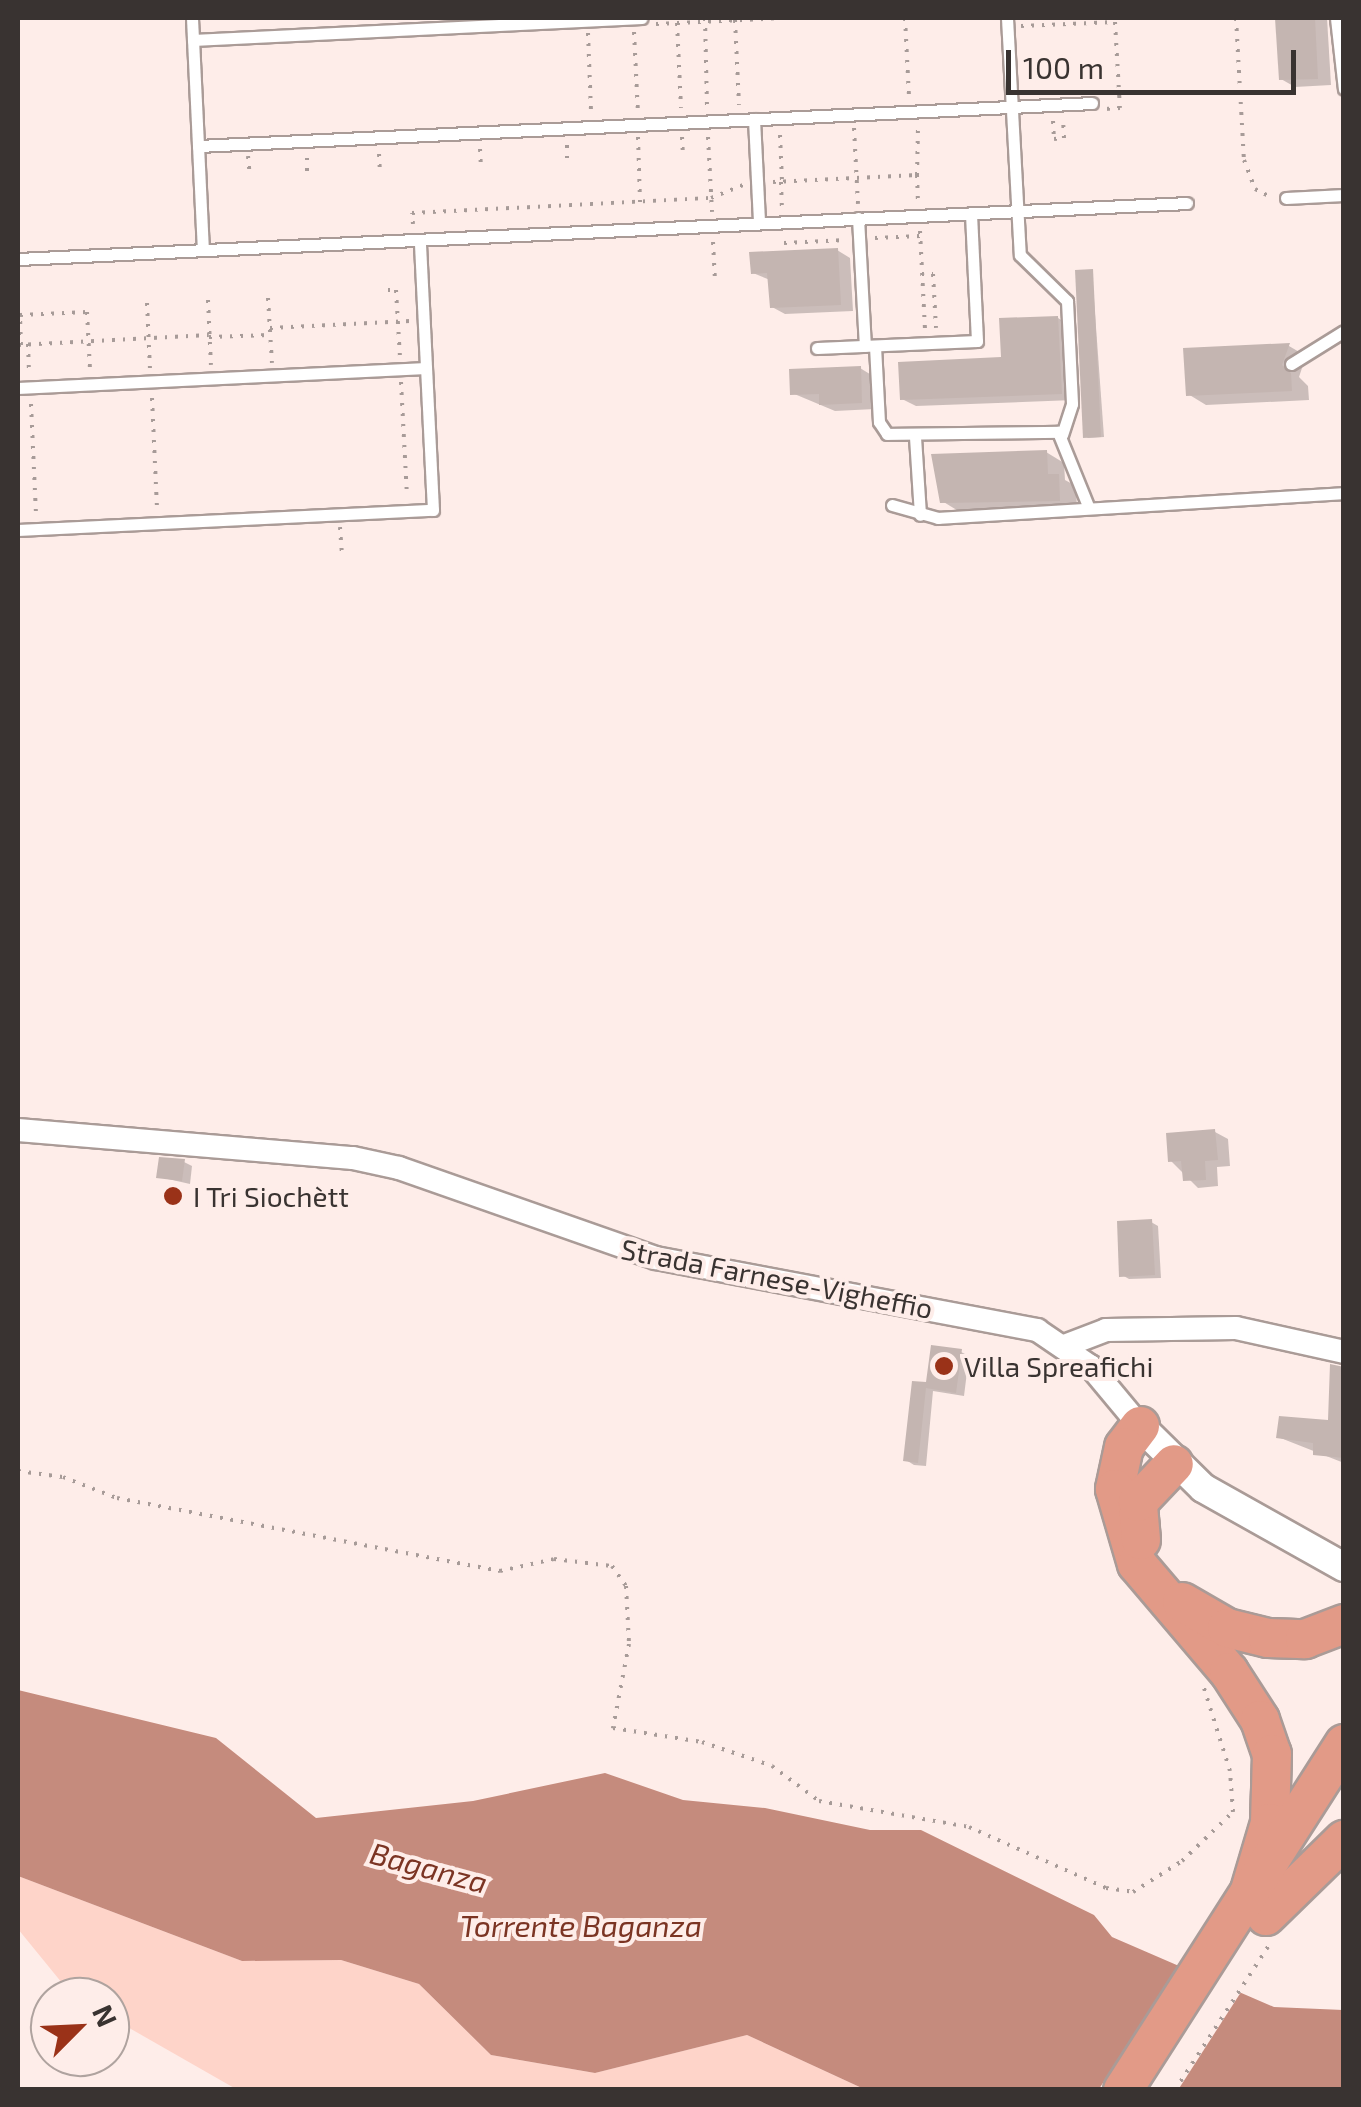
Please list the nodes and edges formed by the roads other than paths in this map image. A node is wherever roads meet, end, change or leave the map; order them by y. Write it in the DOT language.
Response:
graph roads {
  1 [pos="192,18"];
  2 [pos="641,18"];
  3 [pos="1007,18"];
  4 [pos="1336,18"];
  5 [pos="193,40"];
  6 [pos="1344,89"];
  7 [pos="1092,102"];
  8 [pos="1014,106"];
  9 [pos="754,119"];
  10 [pos="198,146"];
  11 [pos="1344,195"];
  12 [pos="1286,198"];
  13 [pos="1186,202"];
  14 [pos="1018,211"];
  15 [pos="971,213"];
  16 [pos="858,218"];
  17 [pos="759,224"];
  18 [pos="420,240"];
  19 [pos="203,250"];
  20 [pos="18,260"];
  21 [pos="1344,331"];
  22 [pos="870,346"];
  23 [pos="817,348"];
  24 [pos="1291,364"];
  25 [pos="426,368"];
  26 [pos="24,388"];
  27 [pos="1062,434"];
  28 [pos="916,436"];
  29 [pos="1344,493"];
  30 [pos="892,505"];
  31 [pos="1088,506"];
  32 [pos="920,516"];
  33 [pos="18,530"];
  34 [pos="18,1130"];
  35 [pos="1067,1346"];
  36 [pos="1344,1352"];
  37 [pos="1140,1426"];
  38 [pos="1174,1464"];
  39 [pos="1344,1568"];
  40 [pos="1344,1624"];
  41 [pos="1344,1744"];
  42 [pos="1344,1790"];
  43 [pos="1344,1840"];
  44 [pos="1252,1926"];
  45 [pos="1123,2090"];
  46 [pos="1154,2090"];
  1 -- 5 [label="lane"];
  2 -- 5 [label="lane"];
  3 -- 8 [label="lane"];
  4 -- 6 [label="lane"];
  5 -- 10 [label="lane"];
  7 -- 8 [label="lane"];
  8 -- 9 [label="lane"];
  8 -- 14 [label="lane"];
  9 -- 10 [label="lane"];
  9 -- 17 [label="lane"];
  10 -- 19 [label="lane"];
  11 -- 12 [label="lane"];
  13 -- 14 [label="lane"];
  14 -- 15 [label="lane"];
  14 -- 27 [label="lane"];
  15 -- 16 [label="lane"];
  15 -- 22 [label="lane"];
  16 -- 17 [label="lane"];
  16 -- 22 [label="lane"];
  17 -- 18 [label="lane"];
  18 -- 19 [label="lane"];
  18 -- 25 [label="lane"];
  19 -- 20 [label="lane"];
  21 -- 24 [label="lane"];
  22 -- 23 [label="lane"];
  22 -- 28 [label="lane"];
  25 -- 26 [label="lane"];
  25 -- 33 [label="lane"];
  27 -- 28 [label="lane"];
  27 -- 31 [label="lane"];
  28 -- 32 [label="lane"];
  29 -- 31 [label="lane"];
  30 -- 32 [label="lane"];
  31 -- 32 [label="lane"];
  34 -- 35 [label="street, Strada Farnese-Vigheffio"];
  35 -- 36 [label="street"];
  35 -- 37 [label="street, Strada Farnese-Vigheffio"];
  37 -- 38 [label="street, Strada Farnese-Vigheffio"];
  37 -- 44 [label="highway"];
  38 -- 39 [label="street, Strada Farnese-Vigheffio"];
  38 -- 40 [label="highway"];
  41 -- 44 [label="highway"];
  42 -- 44 [label="highway"];
  43 -- 44 [label="highway"];
  44 -- 45 [label="highway"];
  44 -- 46 [label="highway"];
}
